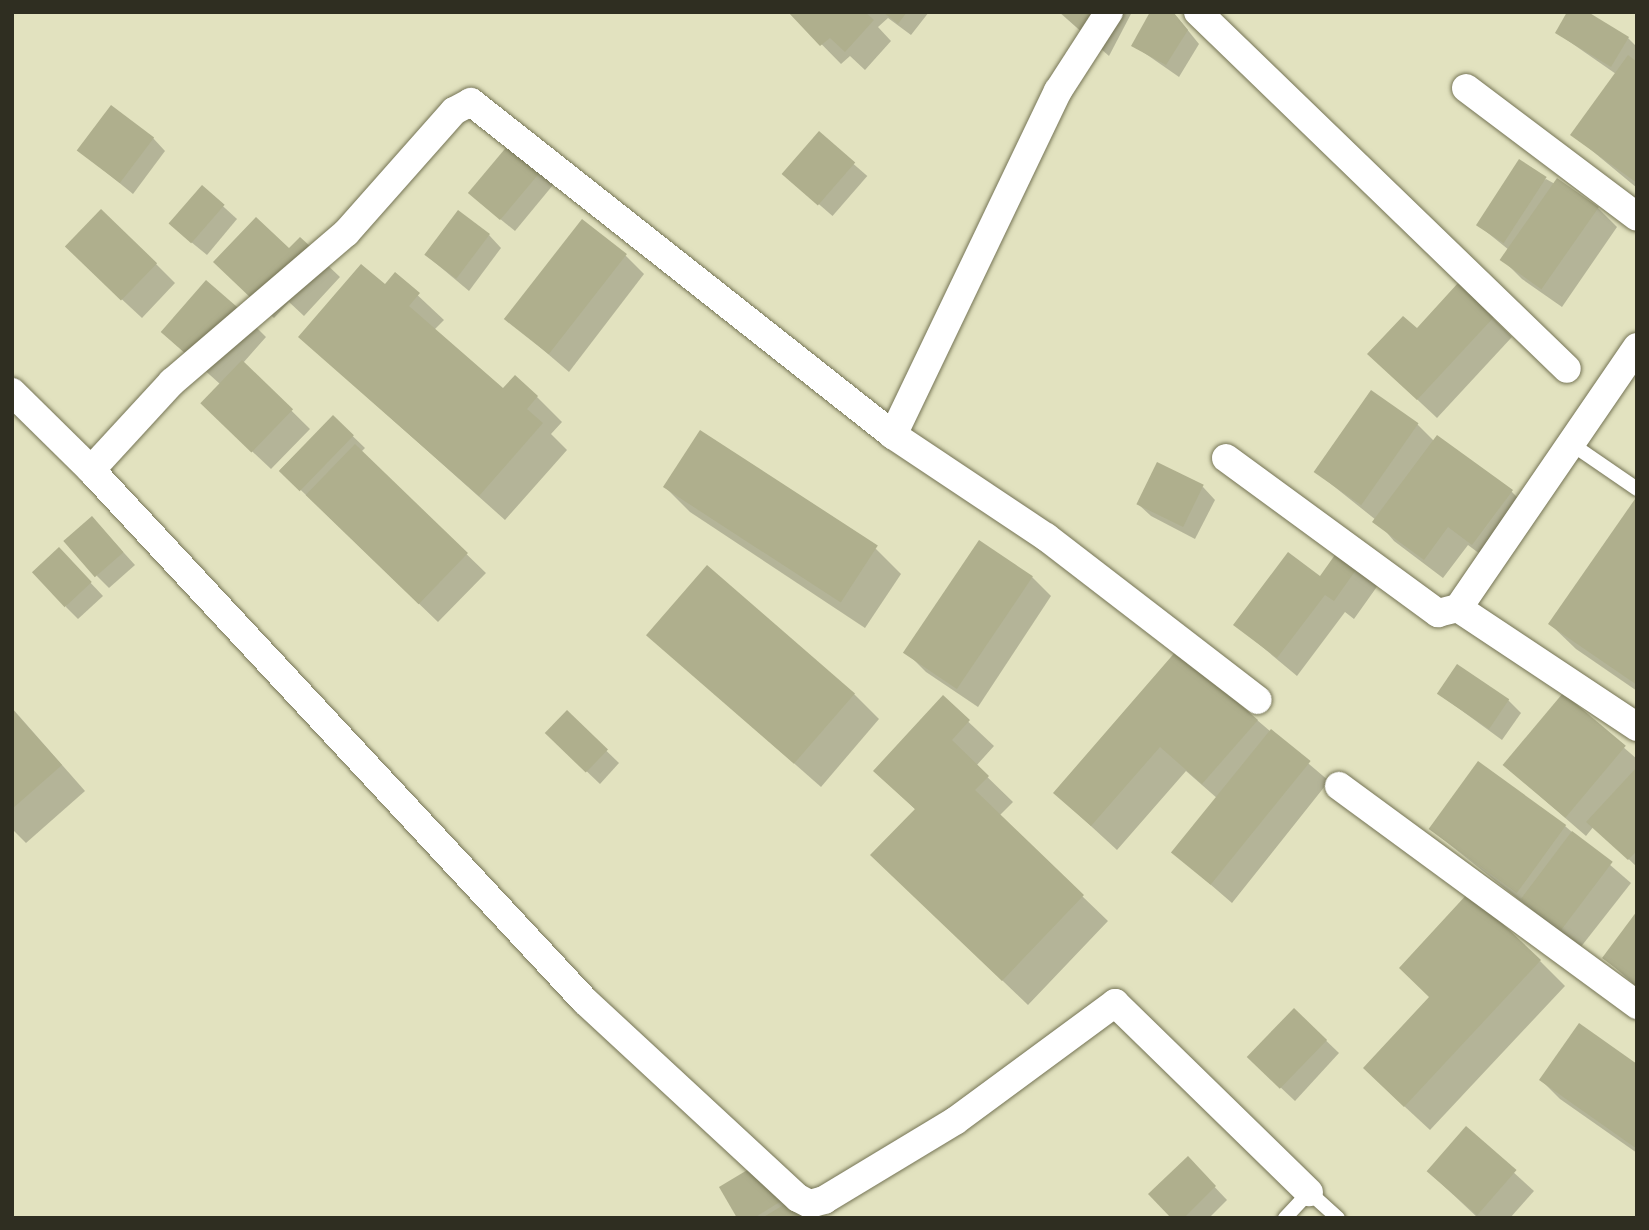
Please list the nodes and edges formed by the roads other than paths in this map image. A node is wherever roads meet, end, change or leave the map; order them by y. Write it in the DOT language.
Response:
graph roads {
  1 [pos="1110,12"];
  2 [pos="1198,12"];
  3 [pos="1466,88"];
  4 [pos="1637,217"];
  5 [pos="1637,347"];
  6 [pos="1567,369"];
  7 [pos="12,392"];
  8 [pos="893,435"];
  9 [pos="1570,443"];
  10 [pos="1226,458"];
  11 [pos="92,470"];
  12 [pos="1637,489"];
  13 [pos="1458,608"];
  14 [pos="1258,700"];
  15 [pos="1637,727"];
  16 [pos="1339,786"];
  17 [pos="1637,1005"];
  18 [pos="1309,1192"];
  19 [pos="1285,1218"];
  20 [pos="1338,1218"];
  1 -- 8 [label="street"];
  2 -- 6 [label="street"];
  3 -- 4 [label="street"];
  5 -- 9 [label="street"];
  7 -- 11 [label="street"];
  8 -- 11 [label="street"];
  8 -- 14 [label="street"];
  9 -- 12 [label="lane"];
  9 -- 13 [label="street"];
  10 -- 13 [label="street"];
  11 -- 18 [label="street"];
  13 -- 15 [label="street"];
  16 -- 17 [label="street"];
  18 -- 19 [label="lane"];
  18 -- 20 [label="lane"];
}
